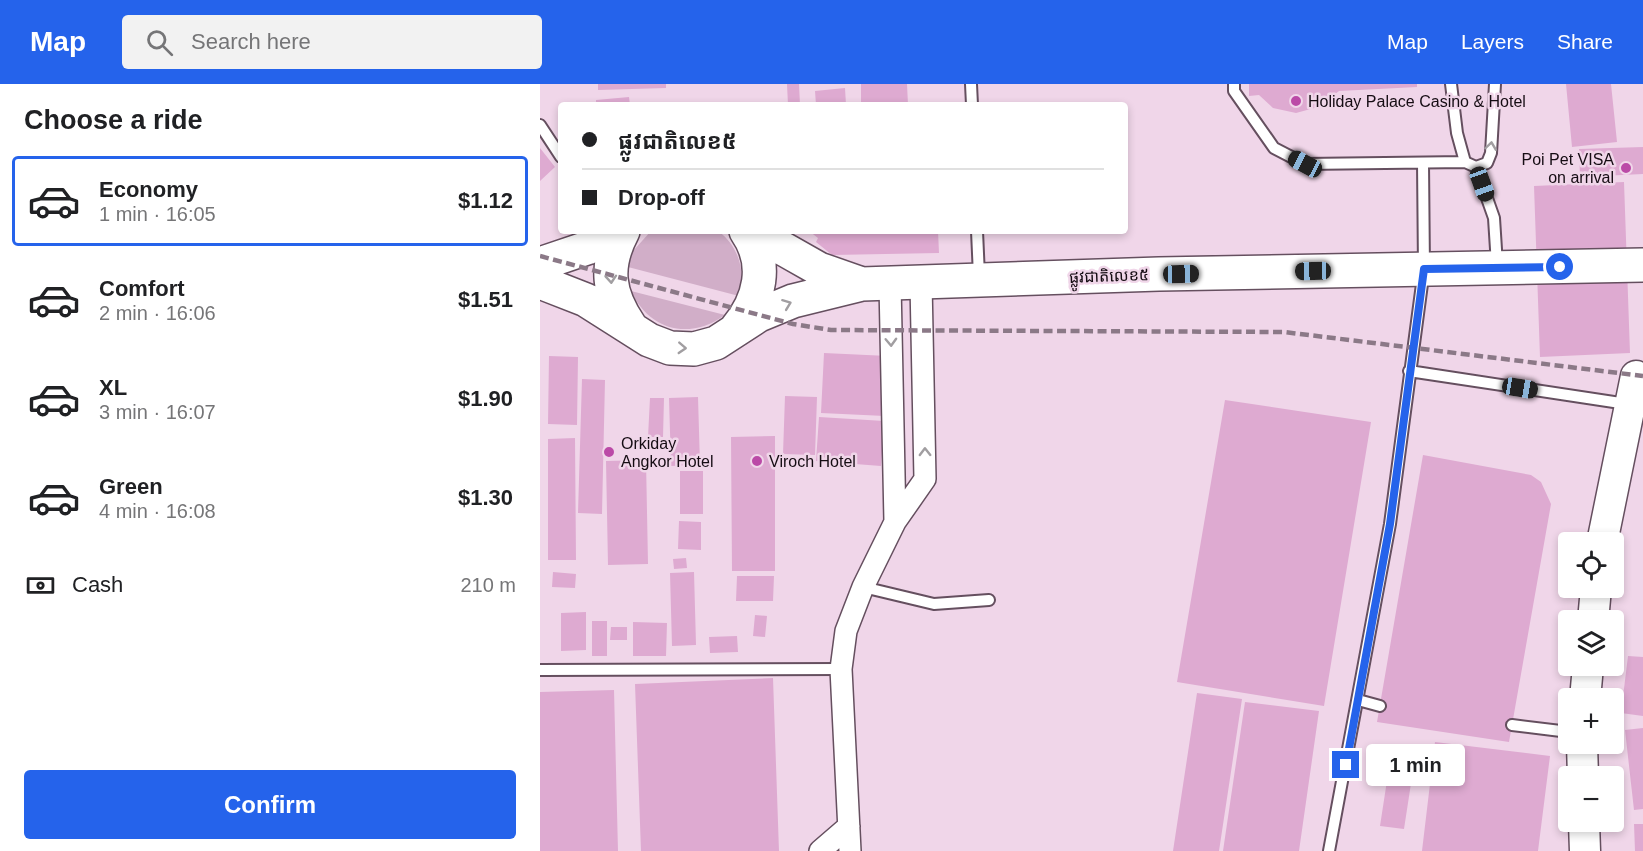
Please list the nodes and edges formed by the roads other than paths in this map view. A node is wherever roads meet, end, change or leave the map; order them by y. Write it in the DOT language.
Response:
graph roads {
  1 [pos="971,84"];
  2 [pos="1234,84"];
  3 [pos="1451,84"];
  4 [pos="1495,84"];
  5 [pos="972,102"];
  6 [pos="540,124"];
  7 [pos="558,152"];
  8 [pos="1465,162"];
  9 [pos="1423,163"];
  10 [pos="1476,167"];
  11 [pos="613,234"];
  12 [pos="621,234"];
  13 [pos="748,234"];
  14 [pos="757,234"];
  15 [pos="977,234"];
  16 [pos="540,264"];
  17 [pos="1643,265"];
  18 [pos="1497,268"];
  19 [pos="1424,269"];
  20 [pos="540,282"];
  21 [pos="979,282"];
  22 [pos="891,284"];
  23 [pos="630,326"];
  24 [pos="735,330"];
  25 [pos="1409,370"];
  26 [pos="1636,376"];
  27 [pos="1630,405"];
  28 [pos="895,522"];
  29 [pos="1604,532"];
  30 [pos="863,587"];
  31 [pos="989,600"];
  32 [pos="841,669"];
  33 [pos="540,670"];
  34 [pos="1358,700"];
  35 [pos="1380,706"];
  36 [pos="1512,725"];
  37 [pos="1558,731"];
  38 [pos="849,826"];
  39 [pos="1584,832"];
  40 [pos="820,851"];
  41 [pos="850,851"];
  42 [pos="1329,851"];
  43 [pos="1585,851"];
  1 -- 5 [label="lane"];
  2 -- 9 [label="lane"];
  3 -- 8 [label="lane"];
  10 -- 4 [label="lane, one-way"];
  6 -- 7 [label="lane"];
  8 -- 9 [label="lane"];
  8 -- 10 [label="lane"];
  9 -- 19 [label="lane"];
  10 -- 18 [label="lane"];
  11 -- 16 [label="highway"];
  12 -- 23 [label="highway, ផ្លូវជាតិលេខ៥, one-way"];
  13 -- 24 [label="highway, ផ្លូវជាតិលេខ៥"];
  14 -- 22 [label="highway, ផ្លូវជាតិលេខ៥"];
  15 -- 21 [label="lane"];
  17 -- 18 [label="highway, ផ្លូវជាតិលេខ៥"];
  18 -- 19 [label="highway, ផ្លូវជាតិលេខ៥"];
  19 -- 21 [label="highway, ផ្លូវជាតិលេខ៥"];
  19 -- 25 [label="lane"];
  20 -- 23 [label="highway, ផ្លូវជាតិលេខ៥"];
  21 -- 22 [label="highway, ផ្លូវជាតិលេខ៥"];
  24 -- 22 [label="highway, ផ្លូវជាតិលេខ៥, one-way"];
  22 -- 28 [label="street, one-way"];
  28 -- 22 [label="street, one-way"];
  23 -- 24 [label="highway, ផ្លូវជាតិលេខ៥, one-way"];
  25 -- 27 [label="lane"];
  25 -- 34 [label="lane"];
  26 -- 27 [label="street"];
  27 -- 29 [label="street"];
  28 -- 30 [label="street"];
  30 -- 31 [label="lane"];
  30 -- 32 [label="street"];
  32 -- 33 [label="lane"];
  32 -- 38 [label="street"];
  34 -- 35 [label="lane"];
  34 -- 42 [label="lane"];
  36 -- 37 [label="lane"];
  38 -- 40 [label="street"];
  38 -- 41 [label="street"];
  39 -- 43 [label="street"];
}
